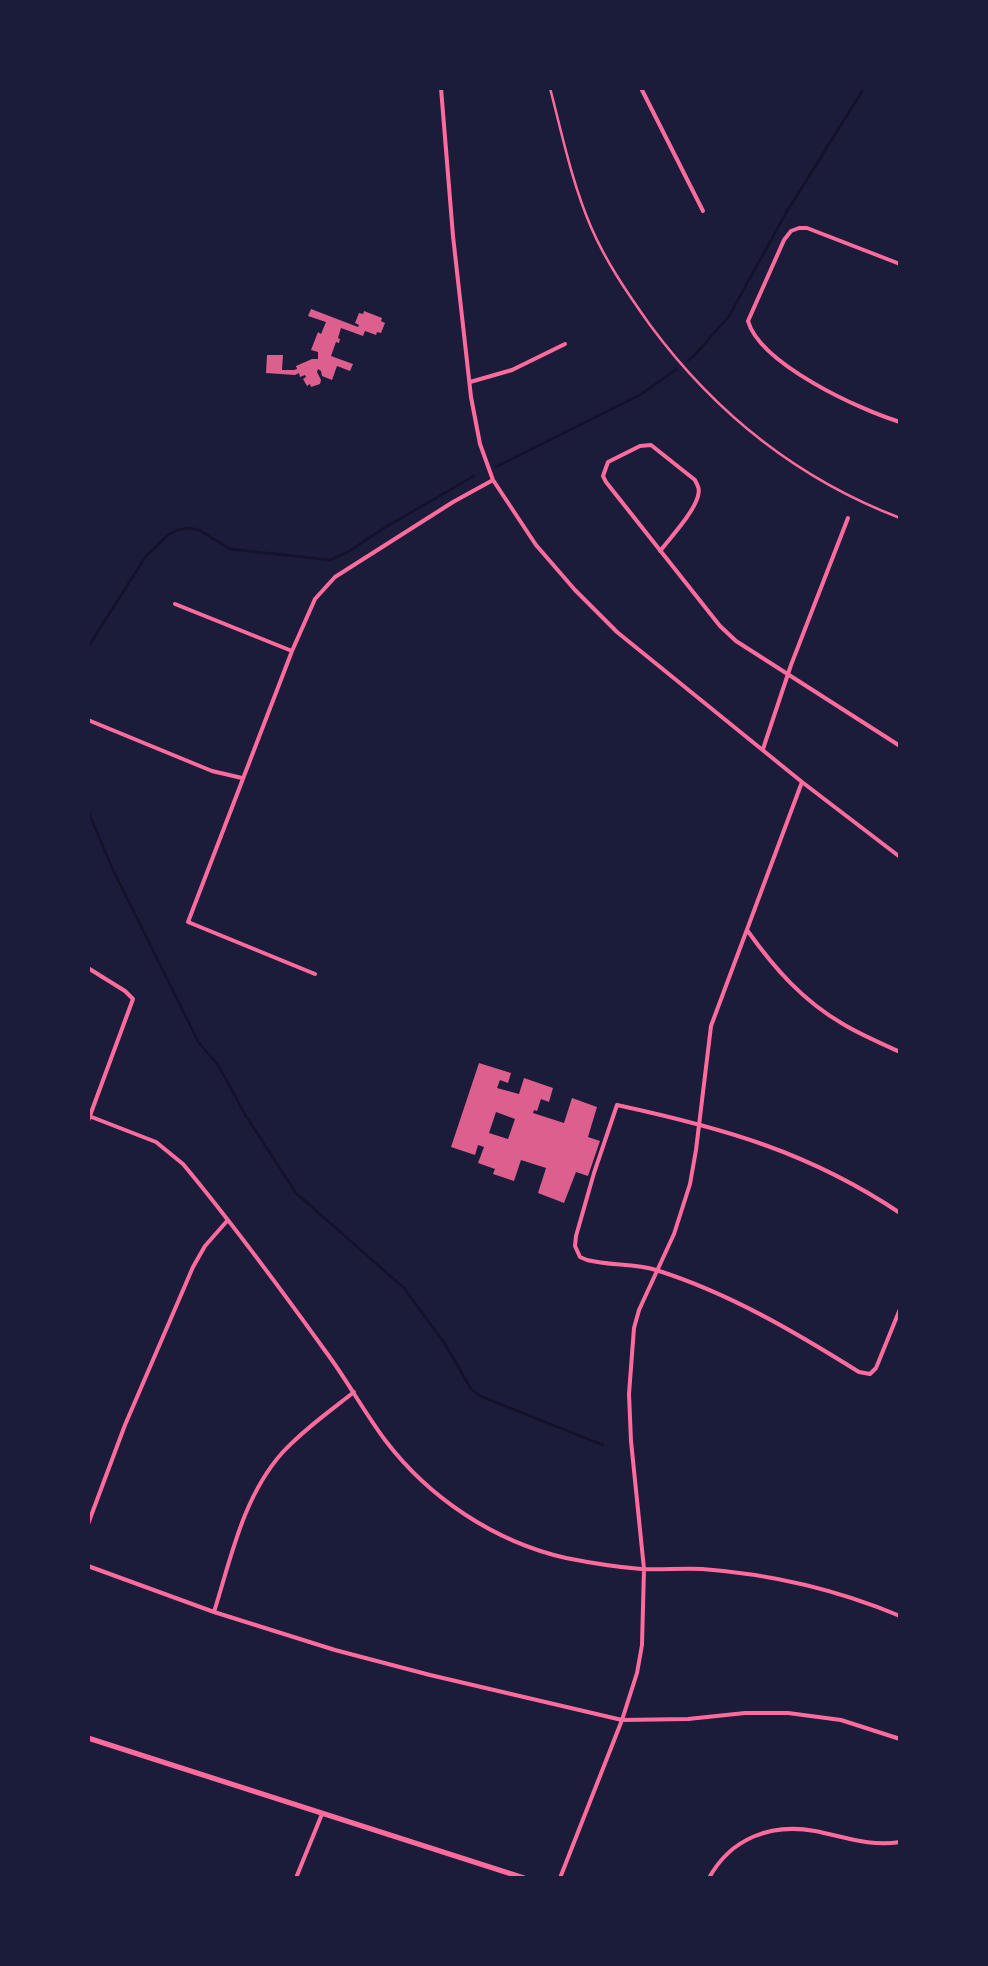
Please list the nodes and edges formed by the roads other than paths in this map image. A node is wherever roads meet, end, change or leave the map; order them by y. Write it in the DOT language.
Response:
graph roads {
  1 [pos="440,88"];
  2 [pos="641,88"];
  3 [pos="704,211"];
  4 [pos="900,264"];
  5 [pos="564,344"];
  6 [pos="470,382"];
  7 [pos="900,422"];
  8 [pos="493,480"];
  9 [pos="848,518"];
  10 [pos="660,551"];
  11 [pos="175,604"];
  12 [pos="292,651"];
  13 [pos="788,676"];
  14 [pos="88,720"];
  15 [pos="900,746"];
  16 [pos="763,749"];
  17 [pos="242,778"];
  18 [pos="802,782"];
  19 [pos="900,858"];
  20 [pos="747,930"];
  21 [pos="88,968"];
  22 [pos="315,974"];
  23 [pos="900,1052"];
  24 [pos="88,1118"];
  25 [pos="700,1123"];
  26 [pos="900,1213"];
  27 [pos="227,1221"];
  28 [pos="658,1271"];
  29 [pos="900,1309"];
  30 [pos="354,1392"];
  31 [pos="88,1524"];
  32 [pos="88,1566"];
  33 [pos="644,1570"];
  34 [pos="214,1612"];
  35 [pos="900,1616"];
  36 [pos="622,1720"];
  37 [pos="88,1738"];
  38 [pos="900,1739"];
  39 [pos="322,1814"];
  40 [pos="900,1842"];
  41 [pos="296,1878"];
  42 [pos="524,1878"];
  43 [pos="560,1878"];
  44 [pos="709,1878"];
  1 -- 6 [label="street"];
  2 -- 3 [label="street"];
  4 -- 7 [label="street"];
  5 -- 6 [label="street"];
  6 -- 8 [label="street"];
  8 -- 12 [label="street"];
  8 -- 16 [label="street"];
  9 -- 13 [label="street"];
  10 -- 10 [label="street"];
  10 -- 13 [label="street"];
  11 -- 12 [label="street"];
  12 -- 17 [label="street"];
  13 -- 15 [label="street"];
  13 -- 16 [label="street"];
  14 -- 17 [label="street"];
  16 -- 18 [label="street"];
  17 -- 22 [label="street"];
  18 -- 19 [label="street"];
  18 -- 20 [label="street"];
  20 -- 23 [label="street"];
  20 -- 25 [label="street"];
  21 -- 24 [label="street"];
  24 -- 27 [label="street"];
  25 -- 26 [label="street"];
  25 -- 28 [label="street"];
  25 -- 28 [label="street"];
  27 -- 30 [label="street"];
  27 -- 31 [label="street"];
  28 -- 29 [label="street"];
  28 -- 33 [label="street"];
  30 -- 33 [label="street"];
  30 -- 34 [label="street"];
  32 -- 34 [label="street"];
  33 -- 35 [label="street"];
  33 -- 36 [label="street"];
  34 -- 36 [label="street"];
  36 -- 38 [label="street"];
  36 -- 43 [label="street"];
  37 -- 39 [label="main road"];
  39 -- 41 [label="street"];
  39 -- 42 [label="main road"];
  40 -- 44 [label="street"];
}
